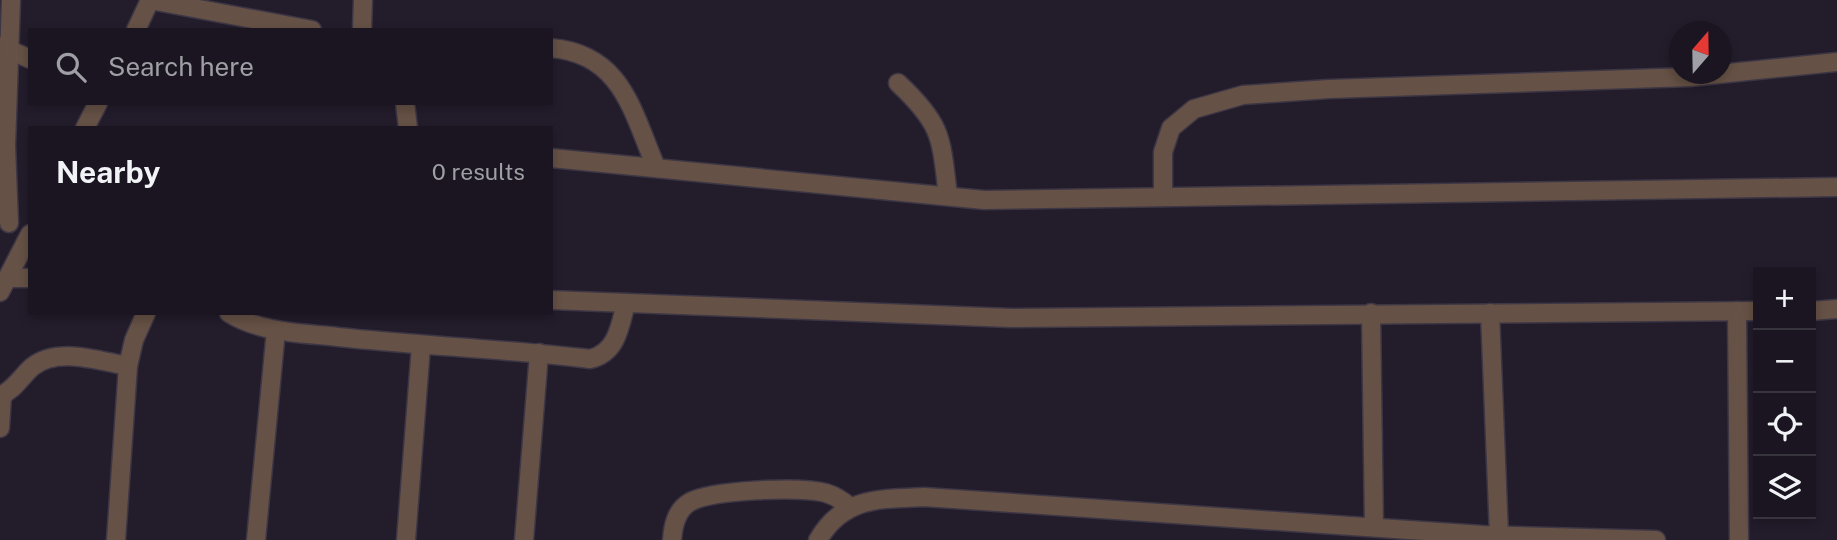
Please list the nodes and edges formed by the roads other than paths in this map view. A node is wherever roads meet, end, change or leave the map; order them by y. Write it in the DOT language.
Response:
graph roads {
  1 [pos="11,0"];
  2 [pos="150,0"];
  3 [pos="363,0"];
  4 [pos="136,28"];
  5 [pos="301,28"];
  6 [pos="362,28"];
  7 [pos="5,48"];
  8 [pos="553,48"];
  9 [pos="28,58"];
  10 [pos="1837,62"];
  11 [pos="898,83"];
  12 [pos="97,105"];
  13 [pos="405,105"];
  14 [pos="86,126"];
  15 [pos="408,126"];
  16 [pos="553,158"];
  17 [pos="656,167"];
  18 [pos="1837,187"];
  19 [pos="948,196"];
  20 [pos="1163,197"];
  21 [pos="5,222"];
  22 [pos="28,228"];
  23 [pos="28,238"];
  24 [pos="28,279"];
  25 [pos="4,285"];
  26 [pos="553,300"];
  27 [pos="626,303"];
  28 [pos="1837,309"];
  29 [pos="1737,311"];
  30 [pos="1753,311"];
  31 [pos="1816,311"];
  32 [pos="1371,313"];
  33 [pos="1490,313"];
  34 [pos="145,315"];
  35 [pos="232,315"];
  36 [pos="276,330"];
  37 [pos="421,346"];
  38 [pos="539,353"];
  39 [pos="128,366"];
  40 [pos="1,396"];
  41 [pos="0,428"];
  42 [pos="850,507"];
  43 [pos="1374,527"];
  44 [pos="1499,535"];
  45 [pos="116,540"];
  46 [pos="256,540"];
  47 [pos="406,540"];
  48 [pos="524,540"];
  49 [pos="672,540"];
  50 [pos="818,540"];
  51 [pos="1656,540"];
  52 [pos="1739,540"];
  1 -- 7 [label="street"];
  2 -- 4 [label="street"];
  2 -- 5 [label="street"];
  3 -- 6 [label="street"];
  7 -- 9 [label="street"];
  7 -- 21 [label="street"];
  8 -- 17 [label="street"];
  10 -- 20 [label="street"];
  11 -- 19 [label="street"];
  12 -- 14 [label="street"];
  13 -- 15 [label="street"];
  16 -- 17 [label="street"];
  17 -- 19 [label="street"];
  18 -- 20 [label="street"];
  19 -- 20 [label="street"];
  21 -- 22 [label="street"];
  23 -- 25 [label="street"];
  24 -- 25 [label="street"];
  26 -- 27 [label="street"];
  27 -- 32 [label="street"];
  27 -- 38 [label="street"];
  28 -- 31 [label="street"];
  29 -- 30 [label="street"];
  29 -- 33 [label="street"];
  29 -- 52 [label="street"];
  32 -- 33 [label="street"];
  32 -- 43 [label="street"];
  33 -- 44 [label="street"];
  34 -- 39 [label="street"];
  35 -- 36 [label="street"];
  36 -- 37 [label="street"];
  36 -- 46 [label="street"];
  37 -- 38 [label="street"];
  37 -- 47 [label="street"];
  38 -- 48 [label="street"];
  39 -- 40 [label="street"];
  39 -- 45 [label="street"];
  40 -- 41 [label="street"];
  42 -- 43 [label="street"];
  42 -- 49 [label="street"];
  42 -- 50 [label="street"];
  43 -- 44 [label="street"];
  44 -- 51 [label="street"];
}
